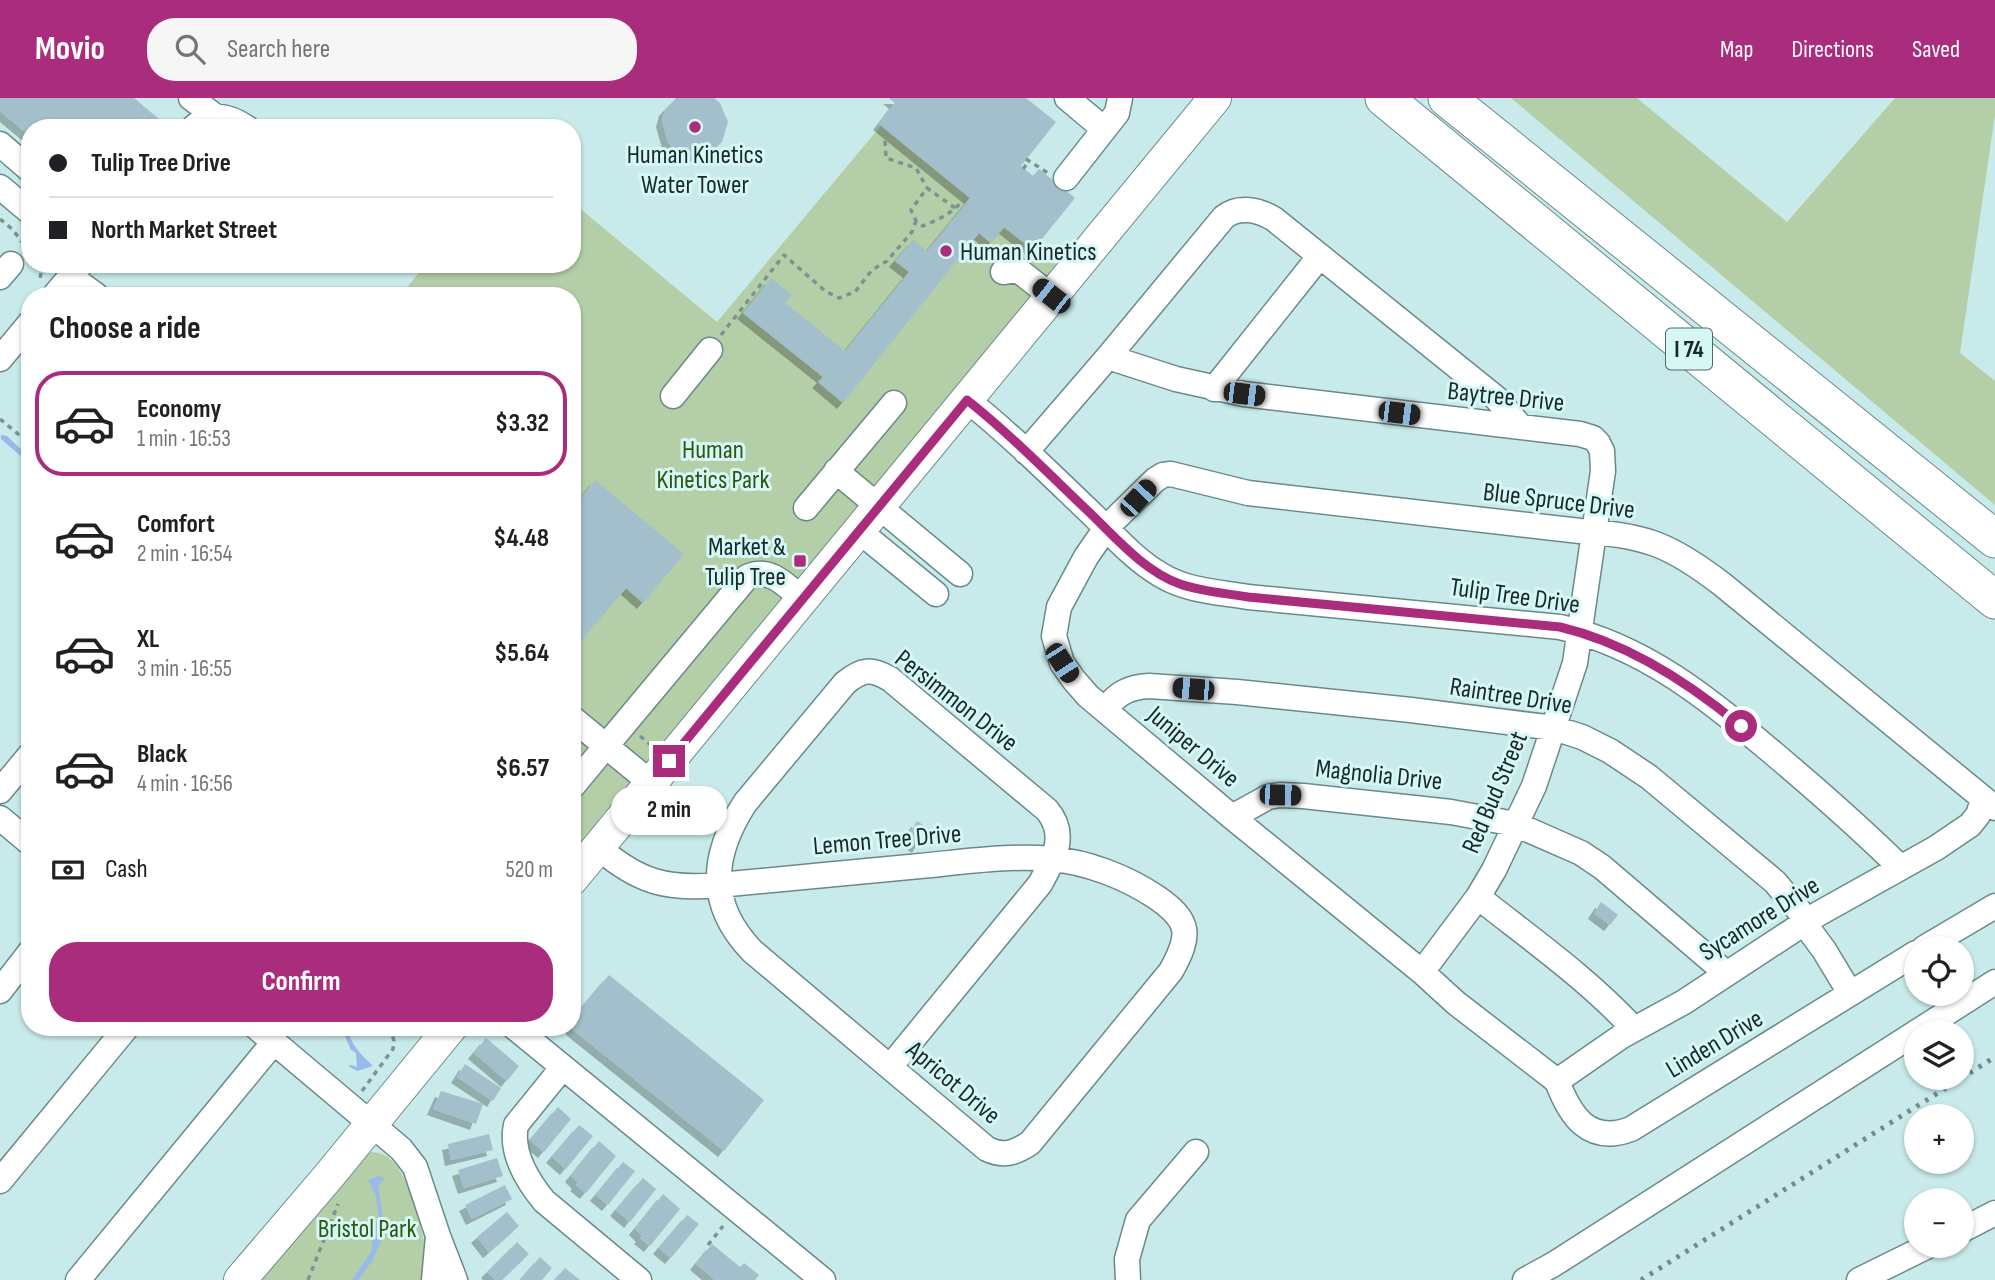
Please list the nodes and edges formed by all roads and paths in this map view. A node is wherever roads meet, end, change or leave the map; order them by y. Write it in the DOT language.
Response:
graph roads {
  1 [pos="191,98"];
  2 [pos="1067,98"];
  3 [pos="1120,98"];
  4 [pos="1215,98"];
  5 [pos="1384,98"];
  6 [pos="1447,98"];
  7 [pos="215,116"];
  8 [pos="210,119"];
  9 [pos="230,119"];
  10 [pos="1104,129"];
  11 [pos="887,131"];
  12 [pos="0,144"];
  13 [pos="1029,161"];
  14 [pos="21,162"];
  15 [pos="1023,169"];
  16 [pos="1066,178"];
  17 [pos="0,187"];
  18 [pos="927,188"];
  19 [pos="968,196"];
  20 [pos="21,204"];
  21 [pos="955,208"];
  22 [pos="0,219"];
  23 [pos="916,221"];
  24 [pos="1319,257"];
  25 [pos="13,264"];
  26 [pos="1003,272"];
  27 [pos="72,273"];
  28 [pos="78,273"];
  29 [pos="52,287"];
  30 [pos="90,287"];
  31 [pos="1051,296"];
  32 [pos="21,334"];
  33 [pos="710,350"];
  34 [pos="1108,357"];
  35 [pos="0,359"];
  36 [pos="1213,388"];
  37 [pos="673,396"];
  38 [pos="967,400"];
  39 [pos="894,403"];
  40 [pos="0,419"];
  41 [pos="1521,426"];
  42 [pos="21,436"];
  43 [pos="1602,451"];
  44 [pos="1026,452"];
  45 [pos="836,471"];
  46 [pos="879,506"];
  47 [pos="806,508"];
  48 [pos="1106,528"];
  49 [pos="859,531"];
  50 [pos="1594,532"];
  51 [pos="1995,539"];
  52 [pos="960,574"];
  53 [pos="936,594"];
  54 [pos="802,599"];
  55 [pos="1995,600"];
  56 [pos="1579,631"];
  57 [pos="1105,709"];
  58 [pos="581,725"];
  59 [pos="1554,728"];
  60 [pos="606,746"];
  61 [pos="21,766"];
  62 [pos="581,774"];
  63 [pos="651,783"];
  64 [pos="0,791"];
  65 [pos="1989,804"];
  66 [pos="1232,817"];
  67 [pos="0,818"];
  68 [pos="1515,824"];
  69 [pos="21,836"];
  70 [pos="598,847"];
  71 [pos="1052,859"];
  72 [pos="1900,867"];
  73 [pos="581,868"];
  74 [pos="719,885"];
  75 [pos="1478,897"];
  76 [pos="1995,906"];
  77 [pos="1179,915"];
  78 [pos="1804,923"];
  79 [pos="1944,936"];
  80 [pos="1904,960"];
  81 [pos="21,964"];
  82 [pos="1422,972"];
  83 [pos="1726,973"];
  84 [pos="1995,982"];
  85 [pos="0,991"];
  86 [pos="1850,993"];
  87 [pos="1634,1030"];
  88 [pos="120,1036"];
  89 [pos="264,1036"];
  90 [pos="266,1036"];
  91 [pos="393,1036"];
  92 [pos="444,1036"];
  93 [pos="525,1036"];
  94 [pos="563,1067"];
  95 [pos="890,1067"];
  96 [pos="1557,1081"];
  97 [pos="360,1093"];
  98 [pos="371,1124"];
  99 [pos="1196,1152"];
  100 [pos="0,1181"];
  101 [pos="339,1202"];
  102 [pos="1995,1213"];
  103 [pos="1974,1224"];
  104 [pos="723,1226"];
  105 [pos="438,1237"];
  106 [pos="708,1245"];
  107 [pos="1904,1258"];
  108 [pos="821,1279"];
  109 [pos="78,1280"];
  110 [pos="240,1280"];
  111 [pos="308,1280"];
  112 [pos="434,1280"];
  113 [pos="455,1280"];
  114 [pos="639,1280"];
  115 [pos="1128,1280"];
  116 [pos="1525,1280"];
  117 [pos="1859,1280"];
  1 -- 7 [label="street"];
  2 -- 10 [label="street"];
  3 -- 10 [label="street"];
  4 -- 31 [label="main road"];
  5 -- 55 [label="highway, I 74"];
  6 -- 51 [label="highway, I 74"];
  7 -- 8 [label="street"];
  7 -- 9 [label="street"];
  10 -- 16 [label="street"];
  11 -- 18 [label="path"];
  12 -- 14 [label="street"];
  13 -- 15 [label="path"];
  17 -- 20 [label="street"];
  18 -- 21 [label="path"];
  18 -- 23 [label="path"];
  19 -- 21 [label="path"];
  21 -- 23 [label="path"];
  22 -- 25 [label="path"];
  23 -- 33 [label="path"];
  24 -- 34 [label="street"];
  24 -- 36 [label="street"];
  24 -- 41 [label="street"];
  26 -- 31 [label="street"];
  27 -- 29 [label="street"];
  28 -- 30 [label="street"];
  31 -- 38 [label="main road"];
  32 -- 35 [label="street"];
  33 -- 37 [label="street"];
  34 -- 36 [label="street, Baytree Drive"];
  34 -- 44 [label="street"];
  36 -- 41 [label="street, Baytree Drive"];
  38 -- 44 [label="street"];
  38 -- 46 [label="main road"];
  39 -- 45 [label="street"];
  40 -- 42 [label="path"];
  41 -- 43 [label="street, Baytree Drive"];
  43 -- 50 [label="street, Red Bud Street"];
  44 -- 48 [label="street"];
  45 -- 46 [label="street"];
  45 -- 47 [label="street"];
  46 -- 49 [label="main road"];
  46 -- 52 [label="street"];
  48 -- 50 [label="street, Blue Spruce Drive"];
  48 -- 56 [label="street, Tulip Tree Drive"];
  48 -- 57 [label="street, Juniper Drive"];
  49 -- 53 [label="street"];
  49 -- 54 [label="main road"];
  50 -- 56 [label="street, Red Bud Street"];
  50 -- 65 [label="street, Blue Spruce Drive"];
  54 -- 60 [label="street"];
  54 -- 63 [label="main road"];
  56 -- 59 [label="street, Red Bud Street"];
  56 -- 72 [label="street, Tulip Tree Drive"];
  57 -- 59 [label="street, Raintree Drive"];
  57 -- 66 [label="street, Juniper Drive"];
  58 -- 60 [label="street"];
  59 -- 68 [label="street, Red Bud Street"];
  59 -- 78 [label="street, Raintree Drive"];
  60 -- 62 [label="street"];
  60 -- 63 [label="street"];
  61 -- 64 [label="street"];
  63 -- 70 [label="main road"];
  65 -- 72 [label="street, Sycamore Drive"];
  66 -- 68 [label="street, Magnolia Drive"];
  66 -- 82 [label="street, Juniper Drive"];
  67 -- 69 [label="street"];
  68 -- 75 [label="street, Red Bud Street"];
  68 -- 83 [label="street, Magnolia Drive"];
  70 -- 73 [label="main road"];
  70 -- 74 [label="street, Lemon Tree Drive"];
  71 -- 74 [label="street, Lemon Tree Drive"];
  71 -- 74 [label="street, Persimmon Drive"];
  71 -- 77 [label="street, Lemon Tree Drive"];
  71 -- 95 [label="street"];
  72 -- 78 [label="street, Sycamore Drive"];
  74 -- 95 [label="street, Apricot Drive"];
  75 -- 82 [label="street, Red Bud Street"];
  75 -- 87 [label="street"];
  76 -- 79 [label="street"];
  77 -- 95 [label="street, Apricot Drive"];
  78 -- 83 [label="street, Sycamore Drive"];
  78 -- 86 [label="street, Raintree Drive"];
  80 -- 86 [label="street, Linden Drive"];
  81 -- 85 [label="street"];
  82 -- 96 [label="street, Juniper Drive"];
  83 -- 87 [label="street, Sycamore Drive"];
  84 -- 116 [label="street"];
  86 -- 96 [label="street, Linden Drive"];
  87 -- 96 [label="street, Sycamore Drive"];
  88 -- 100 [label="street"];
  89 -- 109 [label="street"];
  90 -- 98 [label="street"];
  91 -- 97 [label="path"];
  92 -- 98 [label="main road"];
  93 -- 94 [label="street"];
  94 -- 108 [label="street"];
  94 -- 114 [label="street"];
  98 -- 105 [label="street"];
  98 -- 110 [label="main road"];
  99 -- 115 [label="street"];
  101 -- 111 [label="path"];
  102 -- 103 [label="street"];
  104 -- 106 [label="path"];
  105 -- 112 [label="street"];
  105 -- 113 [label="street"];
  107 -- 117 [label="street"];
}
